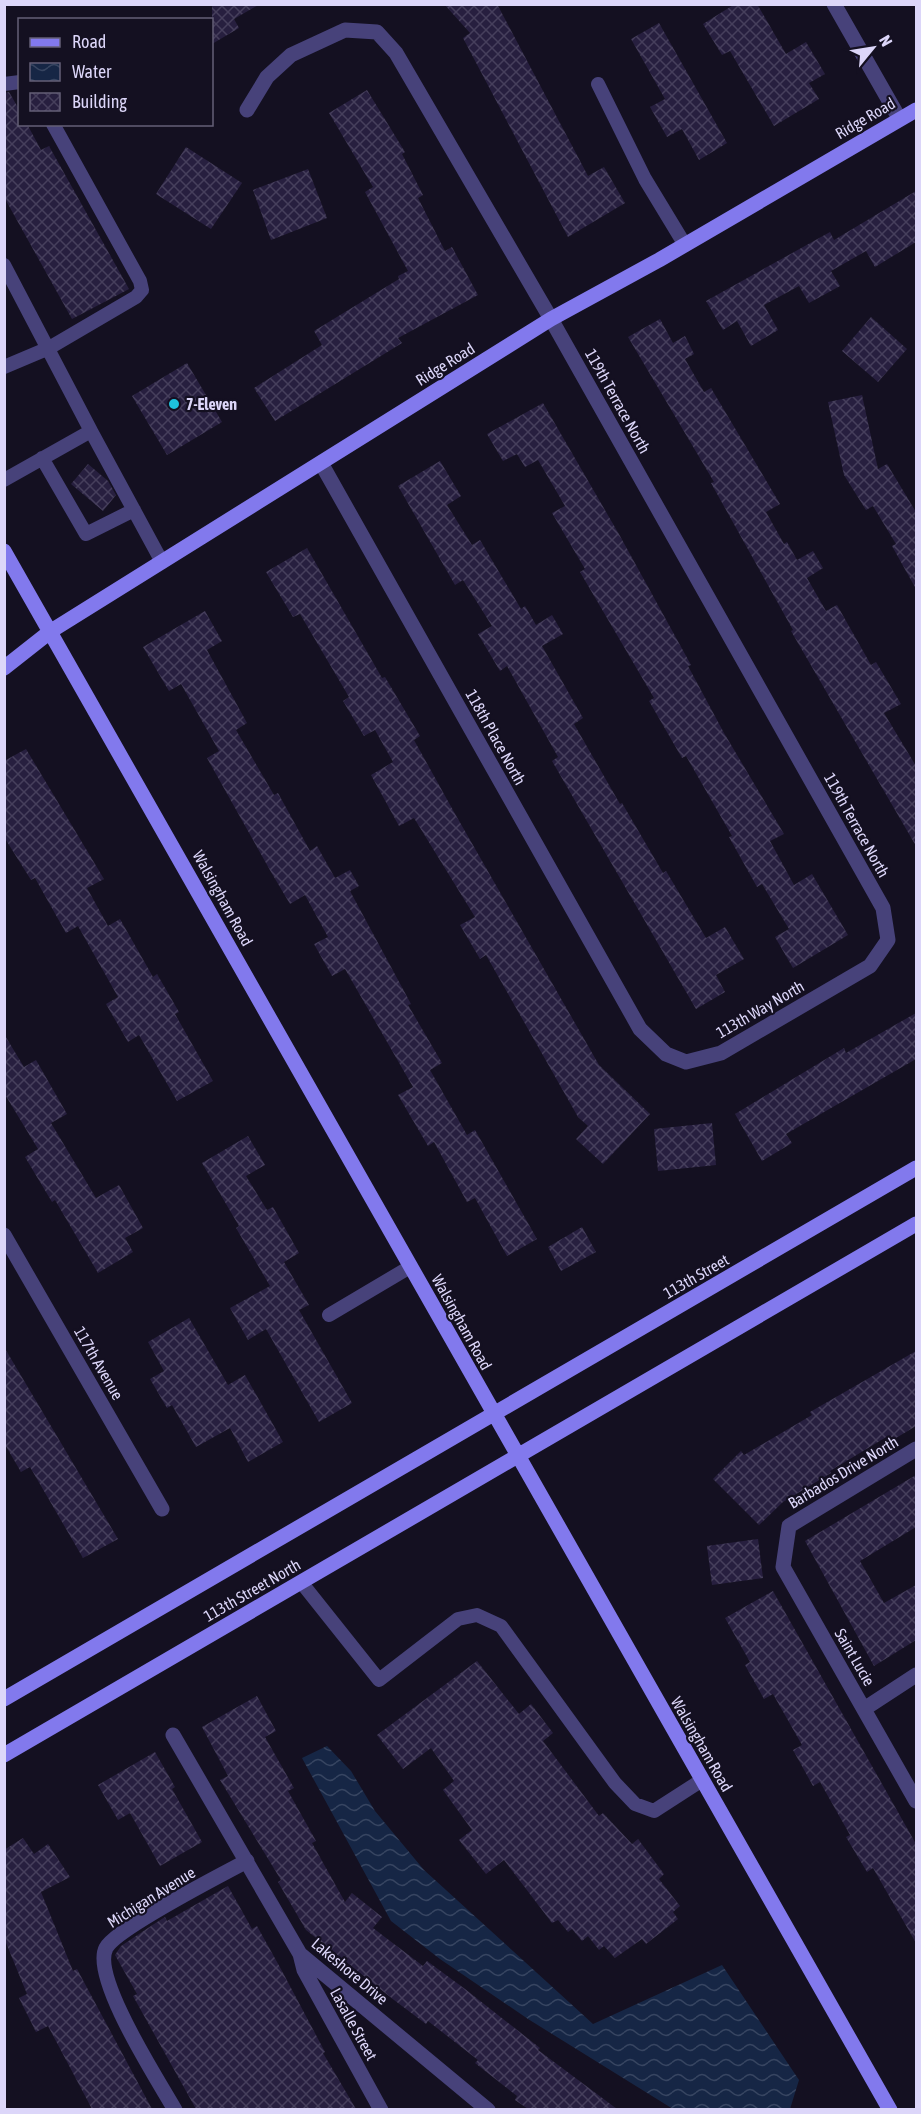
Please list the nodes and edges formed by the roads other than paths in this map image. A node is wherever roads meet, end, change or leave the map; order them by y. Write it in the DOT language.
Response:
graph roads {
  1 [pos="834,4"];
  2 [pos="598,84"];
  3 [pos="247,110"];
  4 [pos="916,110"];
  5 [pos="899,118"];
  6 [pos="54,126"];
  7 [pos="685,245"];
  8 [pos="4,265"];
  9 [pos="551,319"];
  10 [pos="49,348"];
  11 [pos="4,367"];
  12 [pos="91,431"];
  13 [pos="42,458"];
  14 [pos="321,463"];
  15 [pos="4,480"];
  16 [pos="134,510"];
  17 [pos="4,550"];
  18 [pos="162,562"];
  19 [pos="51,631"];
  20 [pos="4,668"];
  21 [pos="888,940"];
  22 [pos="639,1029"];
  23 [pos="916,1168"];
  24 [pos="916,1224"];
  25 [pos="4,1235"];
  26 [pos="410,1267"];
  27 [pos="329,1315"];
  28 [pos="494,1415"];
  29 [pos="916,1449"];
  30 [pos="517,1456"];
  31 [pos="162,1509"];
  32 [pos="789,1526"];
  33 [pos="301,1582"];
  34 [pos="916,1675"];
  35 [pos="4,1698"];
  36 [pos="864,1709"];
  37 [pos="173,1734"];
  38 [pos="4,1755"];
  39 [pos="702,1780"];
  40 [pos="916,1801"];
  41 [pos="247,1861"];
  42 [pos="300,1954"];
  43 [pos="175,2109"];
  44 [pos="381,2109"];
  45 [pos="488,2109"];
  46 [pos="890,2109"];
  1 -- 5 [label="street"];
  2 -- 7 [label="lane"];
  3 -- 9 [label="street, 119th Terrace North"];
  4 -- 5 [label="street, Ridge Road"];
  5 -- 7 [label="street, Ridge Road"];
  6 -- 10 [label="lane"];
  7 -- 9 [label="street, Ridge Road"];
  8 -- 10 [label="lane"];
  9 -- 14 [label="street, Ridge Road"];
  9 -- 21 [label="street, 119th Terrace North"];
  10 -- 11 [label="lane"];
  10 -- 12 [label="lane"];
  12 -- 13 [label="lane"];
  12 -- 16 [label="lane"];
  13 -- 15 [label="lane"];
  13 -- 16 [label="lane"];
  14 -- 18 [label="street, Ridge Road"];
  14 -- 22 [label="street, 118th Place North"];
  16 -- 18 [label="lane"];
  17 -- 19 [label="street, Walsingham Road"];
  18 -- 19 [label="street, Ridge Road"];
  19 -- 20 [label="street, Ridge Road"];
  19 -- 26 [label="street, Walsingham Road"];
  21 -- 22 [label="street, 113th Way North"];
  23 -- 28 [label="street, 113th Street"];
  24 -- 30 [label="street"];
  25 -- 31 [label="street, 117th Avenue"];
  26 -- 27 [label="lane"];
  26 -- 28 [label="street, Walsingham Road"];
  28 -- 30 [label="street, Walsingham Road"];
  28 -- 35 [label="street, 113th Street North"];
  29 -- 32 [label="street, Barbados Drive North"];
  30 -- 33 [label="street, 113th Street North"];
  30 -- 39 [label="street, Walsingham Road"];
  32 -- 36 [label="street, Saint Lucie"];
  33 -- 38 [label="street, 113th Street North"];
  33 -- 39 [label="lane"];
  34 -- 36 [label="street"];
  36 -- 40 [label="street, Saint Lucie"];
  37 -- 41 [label="street, Lakeshore Drive"];
  39 -- 46 [label="street, Walsingham Road"];
  41 -- 42 [label="street, Lakeshore Drive"];
  41 -- 43 [label="street, Michigan Avenue"];
  42 -- 44 [label="street, Lasalle Street"];
  42 -- 45 [label="street, Lakeshore Drive"];
}
